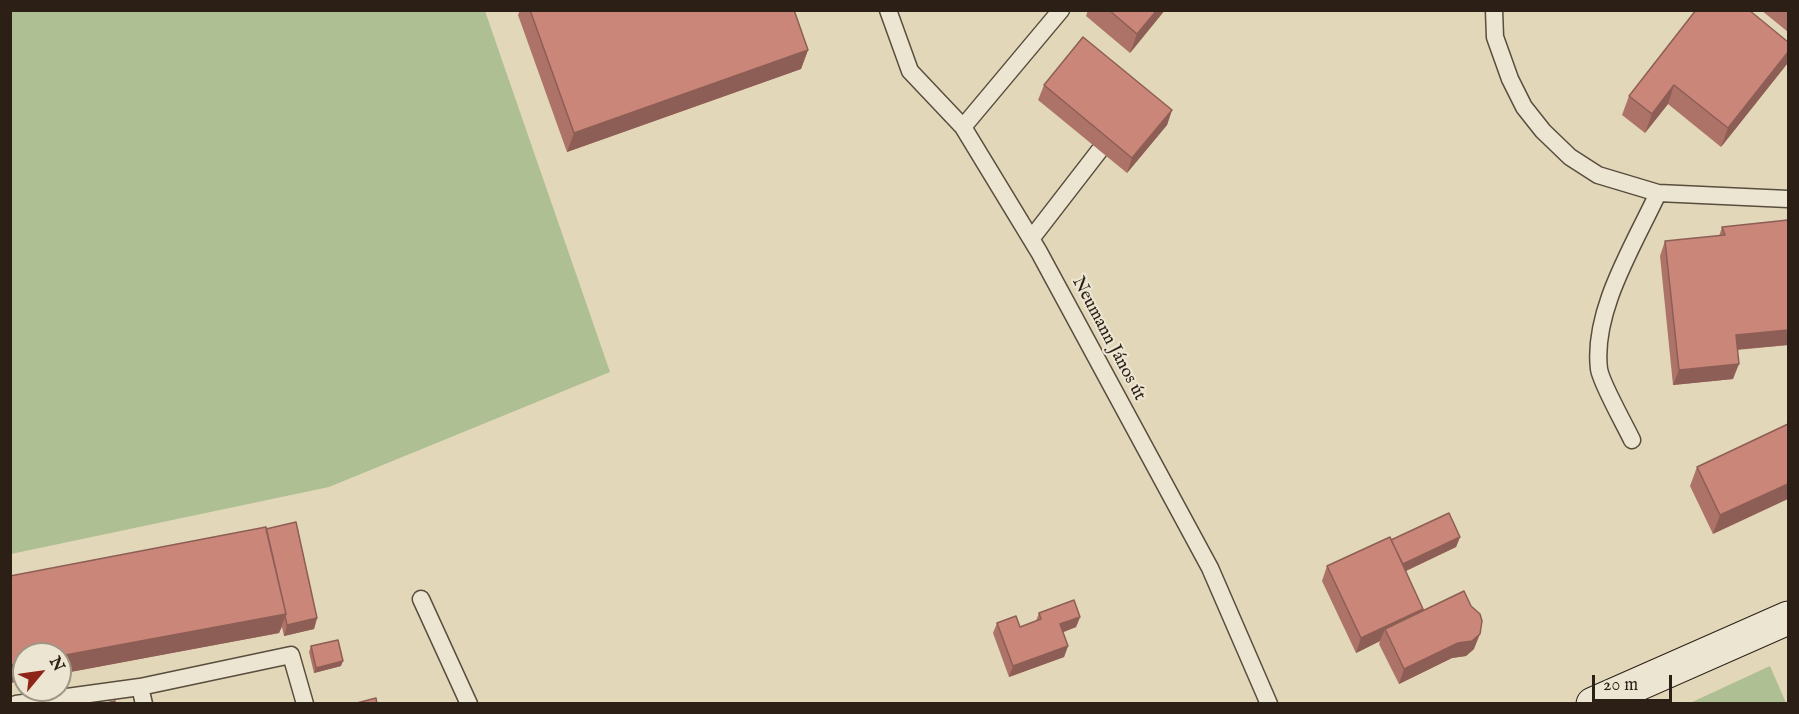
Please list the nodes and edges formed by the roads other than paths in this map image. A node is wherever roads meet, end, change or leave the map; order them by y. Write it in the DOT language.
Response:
graph roads {
  1 [pos="888,10"];
  2 [pos="1061,10"];
  3 [pos="1494,10"];
  4 [pos="963,127"];
  5 [pos="1099,151"];
  6 [pos="1658,193"];
  7 [pos="1788,200"];
  8 [pos="1031,239"];
  9 [pos="1632,440"];
  10 [pos="421,599"];
  11 [pos="1788,618"];
  12 [pos="142,695"];
  13 [pos="18,703"];
  14 [pos="305,704"];
  15 [pos="469,704"];
  16 [pos="1269,704"];
  17 [pos="1593,704"];
  1 -- 4 [label="lane, Neumann János út"];
  2 -- 4 [label="lane"];
  3 -- 6 [label="lane"];
  4 -- 8 [label="lane, Neumann János út"];
  5 -- 8 [label="lane"];
  6 -- 7 [label="lane"];
  6 -- 9 [label="lane"];
  8 -- 16 [label="lane, Neumann János út"];
  10 -- 15 [label="lane"];
  11 -- 17 [label="main road"];
  12 -- 13 [label="lane"];
  12 -- 14 [label="lane"];
}
